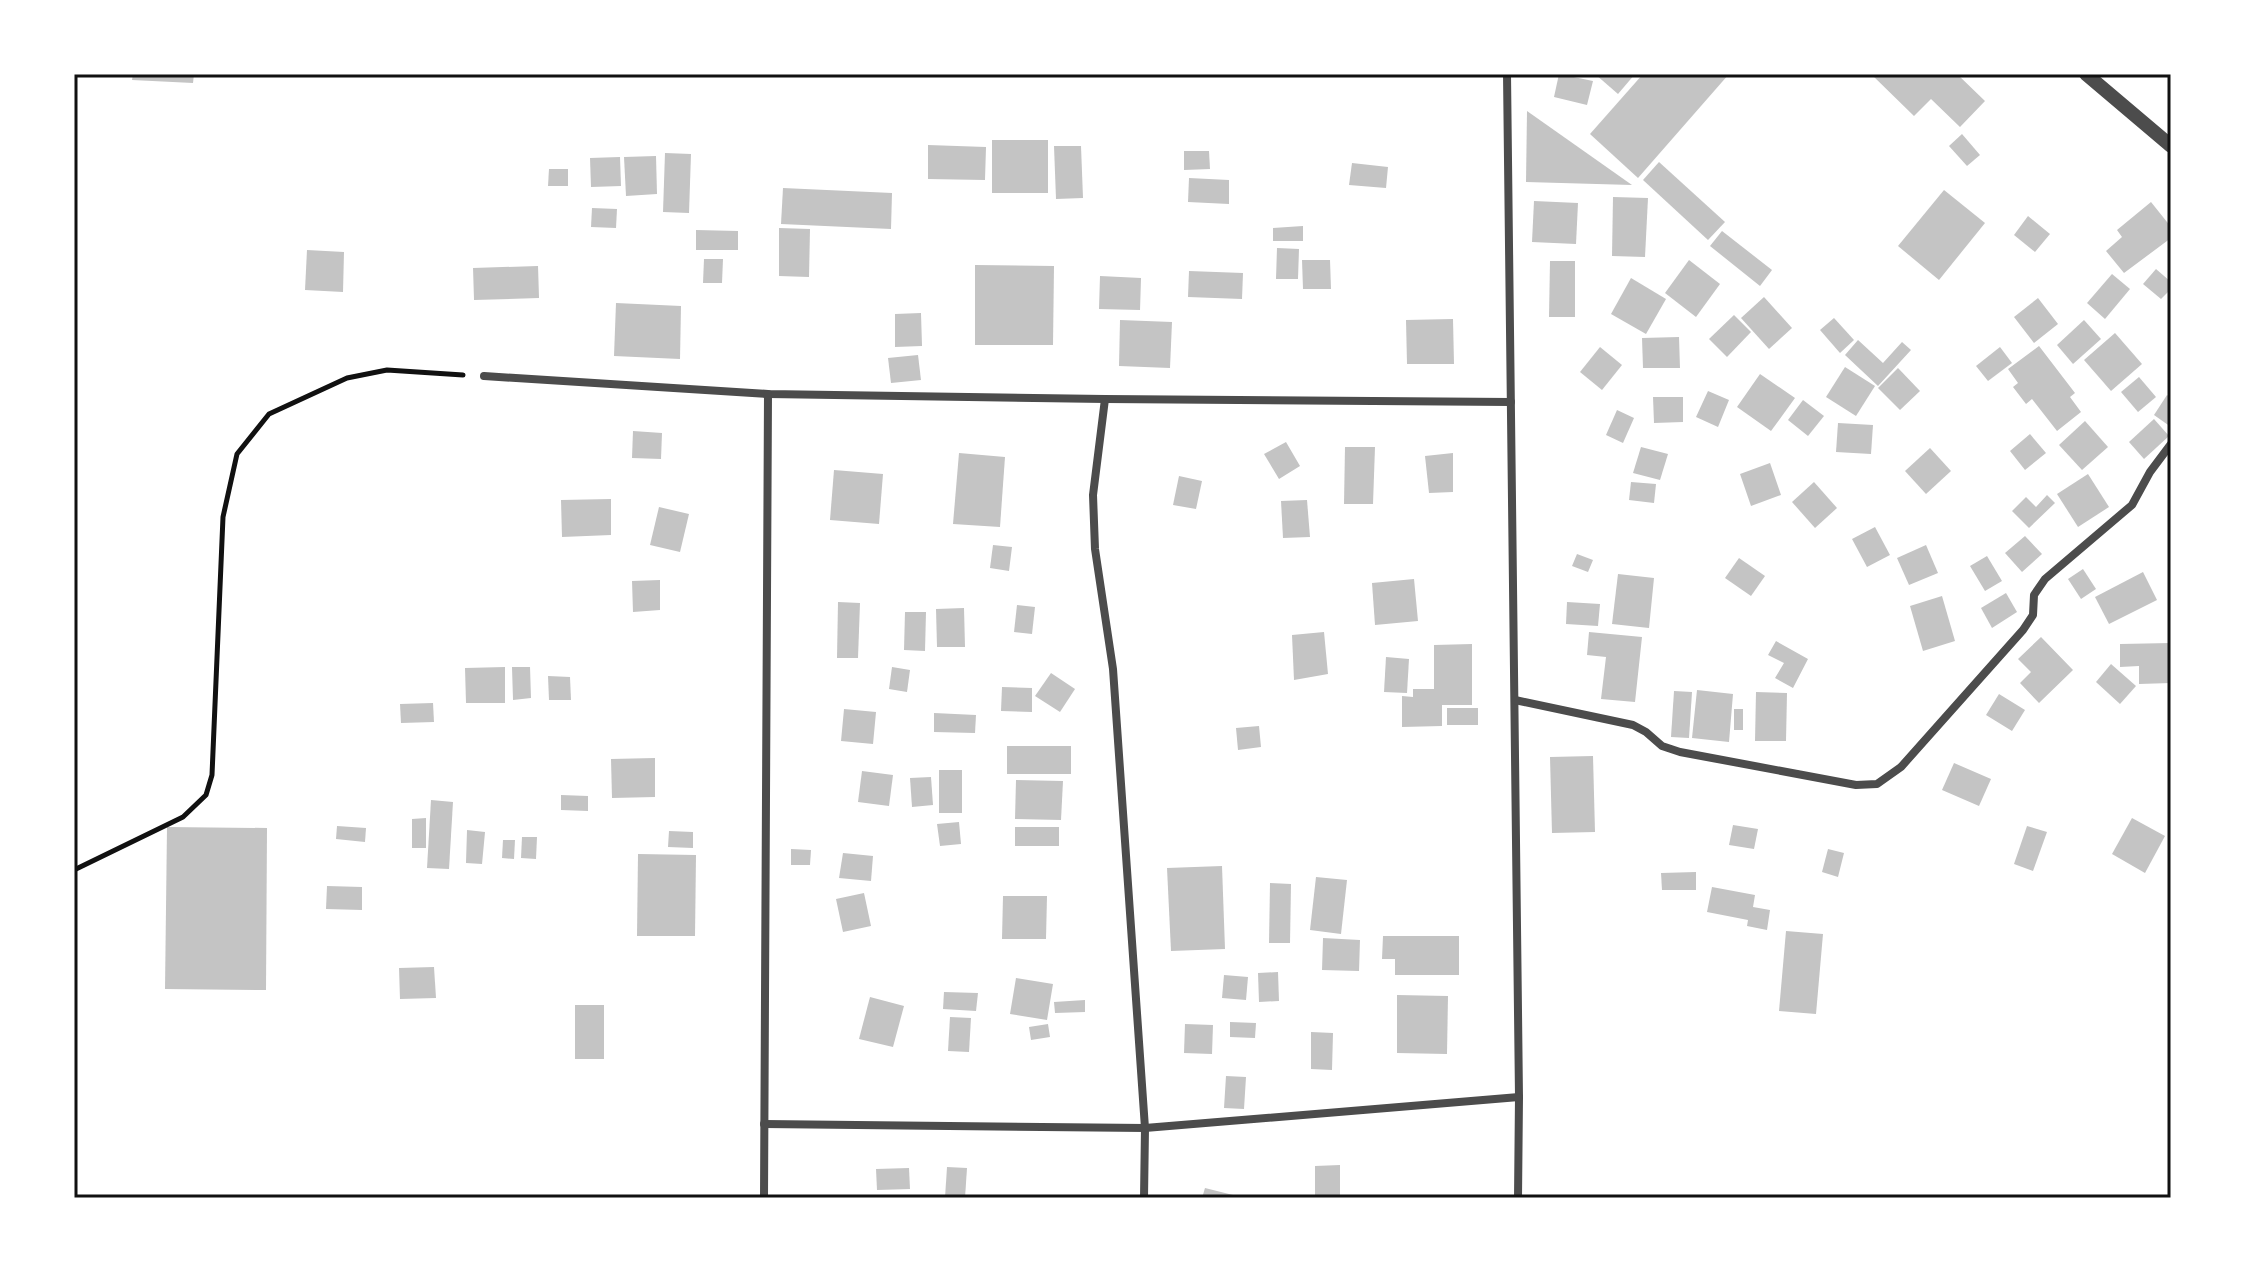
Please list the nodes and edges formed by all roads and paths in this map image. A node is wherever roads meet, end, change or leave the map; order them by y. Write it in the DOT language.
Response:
graph roads {
  1 [pos="1507,74"];
  2 [pos="2086,74"];
  3 [pos="2171,146"];
  4 [pos="484,376"];
  5 [pos="768,394"];
  6 [pos="1105,399"];
  7 [pos="1511,402"];
  8 [pos="2171,444"];
  9 [pos="1515,700"];
  10 [pos="74,870"];
  11 [pos="1519,1097"];
  12 [pos="764,1124"];
  13 [pos="1145,1128"];
  14 [pos="764,1198"];
  15 [pos="1144,1198"];
  16 [pos="1518,1198"];
  1 -- 7 [label="street"];
  2 -- 3 [label="street"];
  4 -- 5 [label="street"];
  4 -- 10 [label="path"];
  5 -- 6 [label="street"];
  5 -- 12 [label="street"];
  6 -- 7 [label="street"];
  6 -- 13 [label="street"];
  7 -- 9 [label="street"];
  8 -- 9 [label="street"];
  9 -- 11 [label="street"];
  11 -- 13 [label="street"];
  11 -- 16 [label="street"];
  12 -- 13 [label="street"];
  12 -- 14 [label="street"];
  13 -- 15 [label="street"];
}
